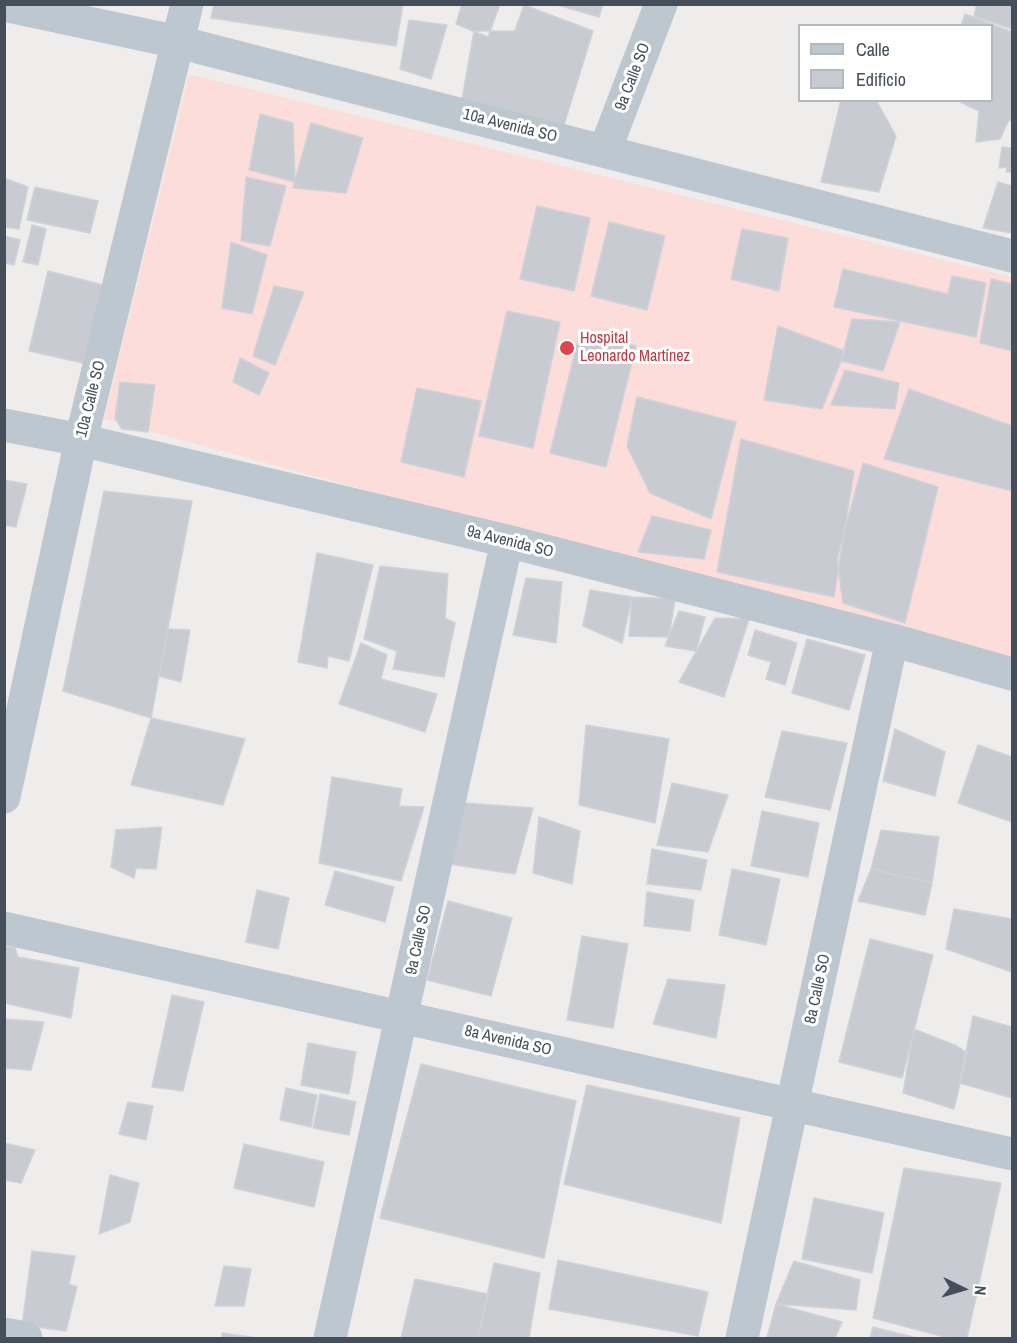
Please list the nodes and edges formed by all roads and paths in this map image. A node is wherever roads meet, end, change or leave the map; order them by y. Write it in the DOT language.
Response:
graph roads {
  1 [pos="187,4"];
  2 [pos="661,4"];
  3 [pos="4,5"];
  4 [pos="178,42"];
  5 [pos="605,150"];
  6 [pos="1012,256"];
  7 [pos="4,425"];
  8 [pos="81,440"];
  9 [pos="507,541"];
  10 [pos="892,640"];
  11 [pos="1012,674"];
  12 [pos="4,796"];
  13 [pos="4,928"];
  14 [pos="402,1017"];
  15 [pos="793,1104"];
  16 [pos="1012,1154"];
  17 [pos="4,1334"];
  18 [pos="26,1338"];
  19 [pos="330,1338"];
  20 [pos="742,1338"];
  1 -- 4 [label="street, 10a Calle SO"];
  2 -- 5 [label="street, 9a Calle SO"];
  3 -- 4 [label="street, 10a Avenida SO"];
  4 -- 5 [label="street, 10a Avenida SO"];
  4 -- 8 [label="street, 10a Calle SO"];
  5 -- 6 [label="street, 10a Avenida SO"];
  7 -- 8 [label="street, 9a Avenida SO"];
  8 -- 9 [label="street, 9a Avenida SO"];
  8 -- 12 [label="street, 10a Calle SO"];
  9 -- 10 [label="street, 9a Avenida SO"];
  9 -- 14 [label="street, 9a Calle SO"];
  10 -- 11 [label="street, 9a Avenida SO"];
  10 -- 15 [label="street, 8a Calle SO"];
  13 -- 14 [label="street, 8a Avenida SO"];
  14 -- 15 [label="street, 8a Avenida SO"];
  14 -- 19 [label="street, 9a Calle SO"];
  15 -- 16 [label="street, 8a Avenida SO"];
  15 -- 20 [label="street, 8a Calle SO"];
  17 -- 18 [label="street"];
}
